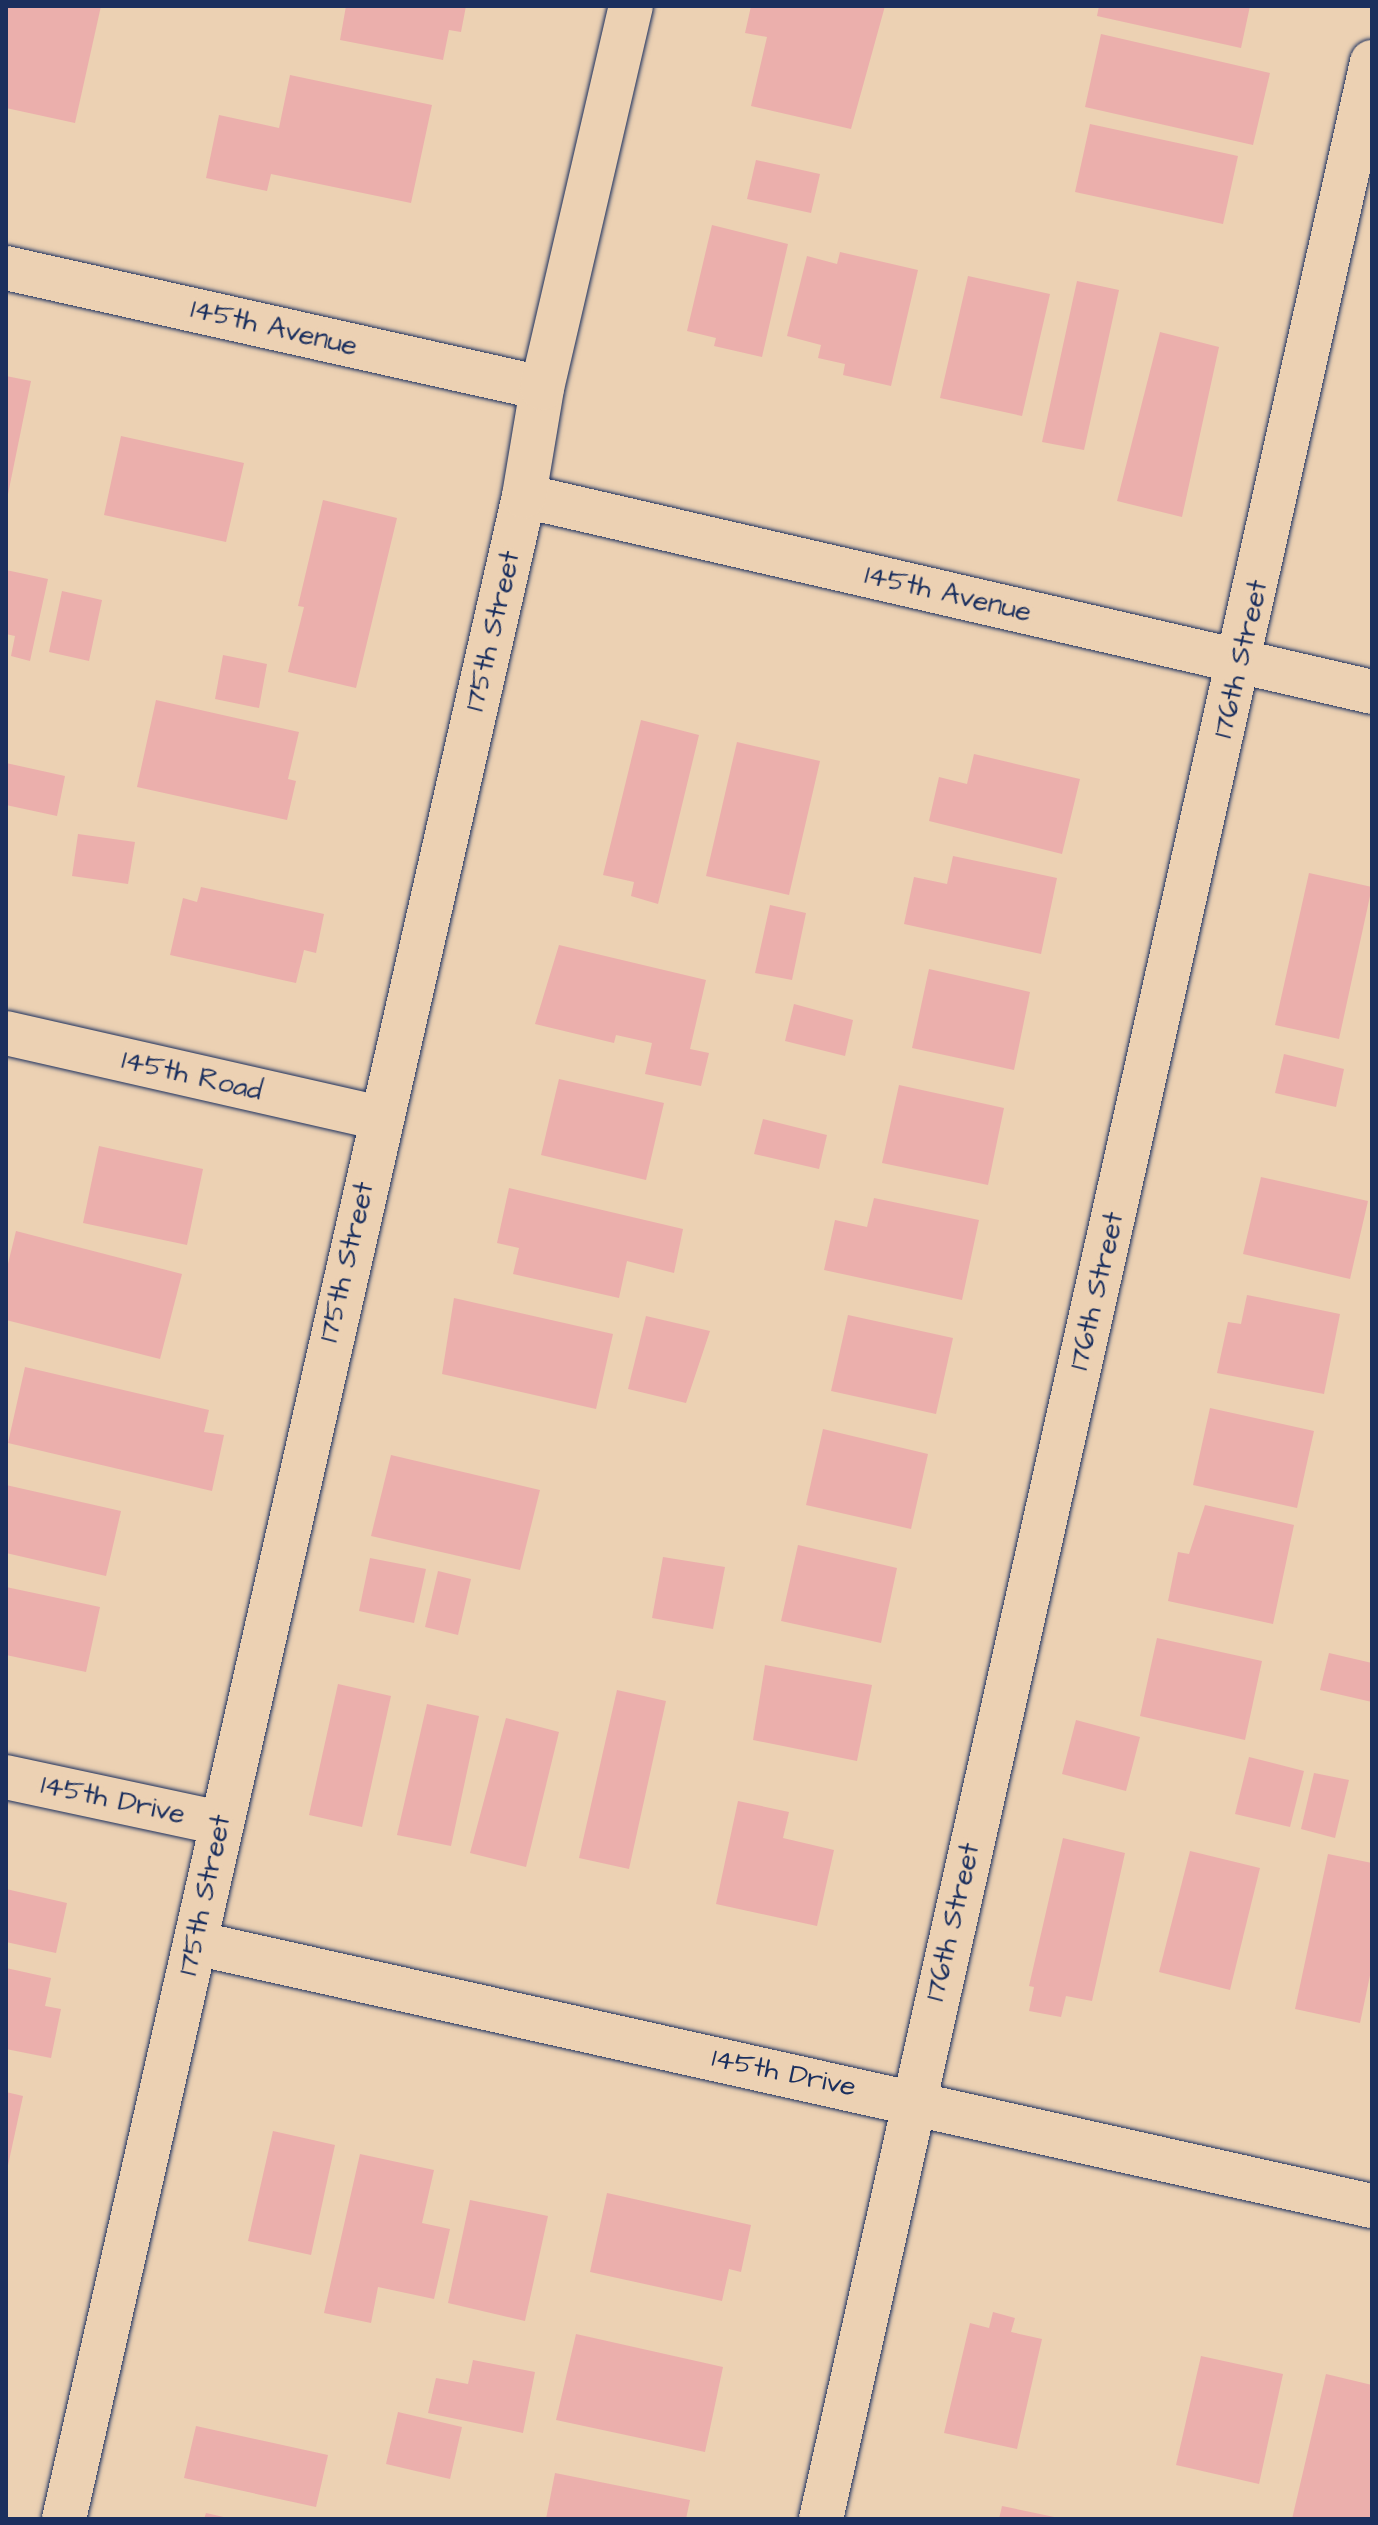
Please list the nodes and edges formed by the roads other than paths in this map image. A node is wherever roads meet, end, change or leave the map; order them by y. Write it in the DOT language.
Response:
graph roads {
  1 [pos="631,6"];
  2 [pos="1372,62"];
  3 [pos="6,268"];
  4 [pos="542,388"];
  5 [pos="524,496"];
  6 [pos="1241,662"];
  7 [pos="1372,692"];
  8 [pos="6,1033"];
  9 [pos="379,1118"];
  10 [pos="6,1777"];
  11 [pos="221,1823"];
  12 [pos="195,1943"];
  13 [pos="912,2102"];
  14 [pos="1372,2206"];
  15 [pos="64,2519"];
  16 [pos="821,2519"];
  1 -- 4 [label="street, 175th Street"];
  2 -- 6 [label="street, 176th Street"];
  3 -- 4 [label="street, 145th Avenue"];
  4 -- 5 [label="street, 175th Street"];
  5 -- 6 [label="street, 145th Avenue"];
  5 -- 9 [label="street, 175th Street"];
  6 -- 7 [label="street, 145th Avenue"];
  6 -- 13 [label="street, 176th Street"];
  8 -- 9 [label="street, 145th Road"];
  9 -- 11 [label="street, 175th Street"];
  10 -- 11 [label="street, 145th Drive"];
  11 -- 12 [label="street, 175th Street"];
  12 -- 13 [label="street, 145th Drive"];
  12 -- 15 [label="street, 175th Street"];
  13 -- 14 [label="street, 145th Drive"];
  13 -- 16 [label="street, 176th Street"];
}
